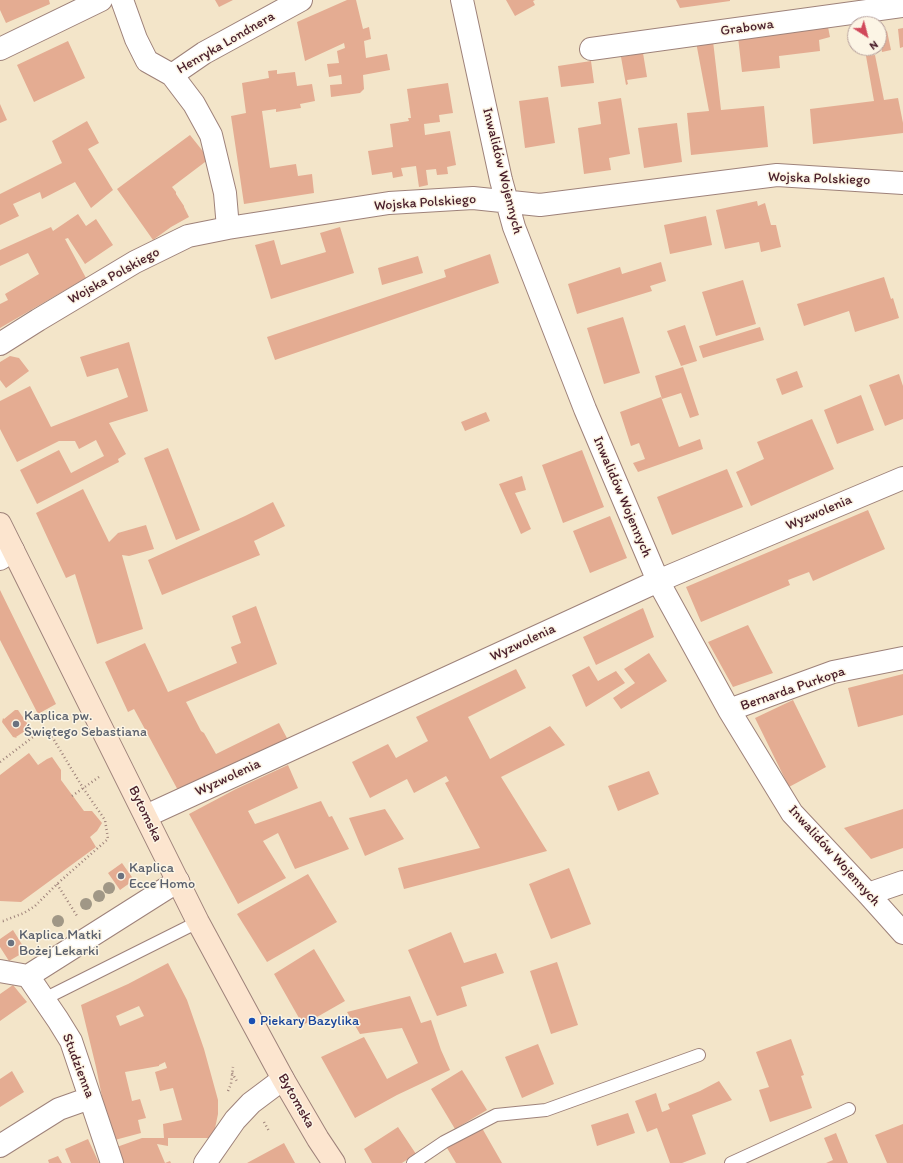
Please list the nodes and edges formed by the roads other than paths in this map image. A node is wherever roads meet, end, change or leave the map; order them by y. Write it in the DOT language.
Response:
graph roads {
  1 [pos="102,0"];
  2 [pos="122,0"];
  3 [pos="300,0"];
  4 [pos="462,0"];
  5 [pos="903,6"];
  6 [pos="0,49"];
  7 [pos="591,49"];
  8 [pos="172,75"];
  9 [pos="903,183"];
  10 [pos="507,202"];
  11 [pos="228,228"];
  12 [pos="0,344"];
  13 [pos="903,478"];
  14 [pos="0,524"];
  15 [pos="7,554"];
  16 [pos="658,581"];
  17 [pos="903,658"];
  18 [pos="729,710"];
  19 [pos="146,816"];
  20 [pos="178,882"];
  21 [pos="903,882"];
  22 [pos="868,894"];
  23 [pos="198,922"];
  24 [pos="903,933"];
  25 [pos="0,971"];
  26 [pos="28,976"];
  27 [pos="44,999"];
  28 [pos="699,1055"];
  29 [pos="283,1079"];
  30 [pos="90,1098"];
  31 [pos="849,1109"];
  32 [pos="0,1146"];
  33 [pos="112,1163"];
  34 [pos="205,1163"];
  35 [pos="334,1163"];
  36 [pos="413,1163"];
  37 [pos="731,1163"];
  1 -- 6 [label="street"];
  2 -- 8 [label="street"];
  3 -- 8 [label="street, Henryka Londnera"];
  4 -- 10 [label="street, Inwalidów Wojennych"];
  5 -- 7 [label="street, Grabowa"];
  8 -- 11 [label="street, Henryka Londnera"];
  9 -- 10 [label="street, Wojska Polskiego"];
  10 -- 11 [label="street, Wojska Polskiego"];
  10 -- 16 [label="street, Inwalidów Wojennych"];
  11 -- 12 [label="street, Wojska Polskiego"];
  13 -- 16 [label="street, Wyzwolenia"];
  14 -- 15 [label="street, Bytomska"];
  15 -- 19 [label="street, Bytomska"];
  16 -- 18 [label="street, Inwalidów Wojennych"];
  16 -- 19 [label="street, Wyzwolenia"];
  17 -- 18 [label="street, Bernarda Purkopa"];
  18 -- 22 [label="street, Inwalidów Wojennych"];
  19 -- 20 [label="street, Bytomska"];
  20 -- 23 [label="street, Bytomska"];
  20 -- 26 [label="street"];
  21 -- 22 [label="street"];
  22 -- 24 [label="street, Inwalidów Wojennych"];
  23 -- 27 [label="lane"];
  23 -- 29 [label="street, Bytomska"];
  25 -- 26 [label="street"];
  26 -- 27 [label="street, Studzienna"];
  27 -- 30 [label="street, Studzienna"];
  28 -- 36 [label="lane"];
  29 -- 34 [label="street"];
  29 -- 35 [label="street, Bytomska"];
  30 -- 32 [label="street"];
  30 -- 33 [label="street, Studzienna"];
  31 -- 37 [label="lane"];
}
